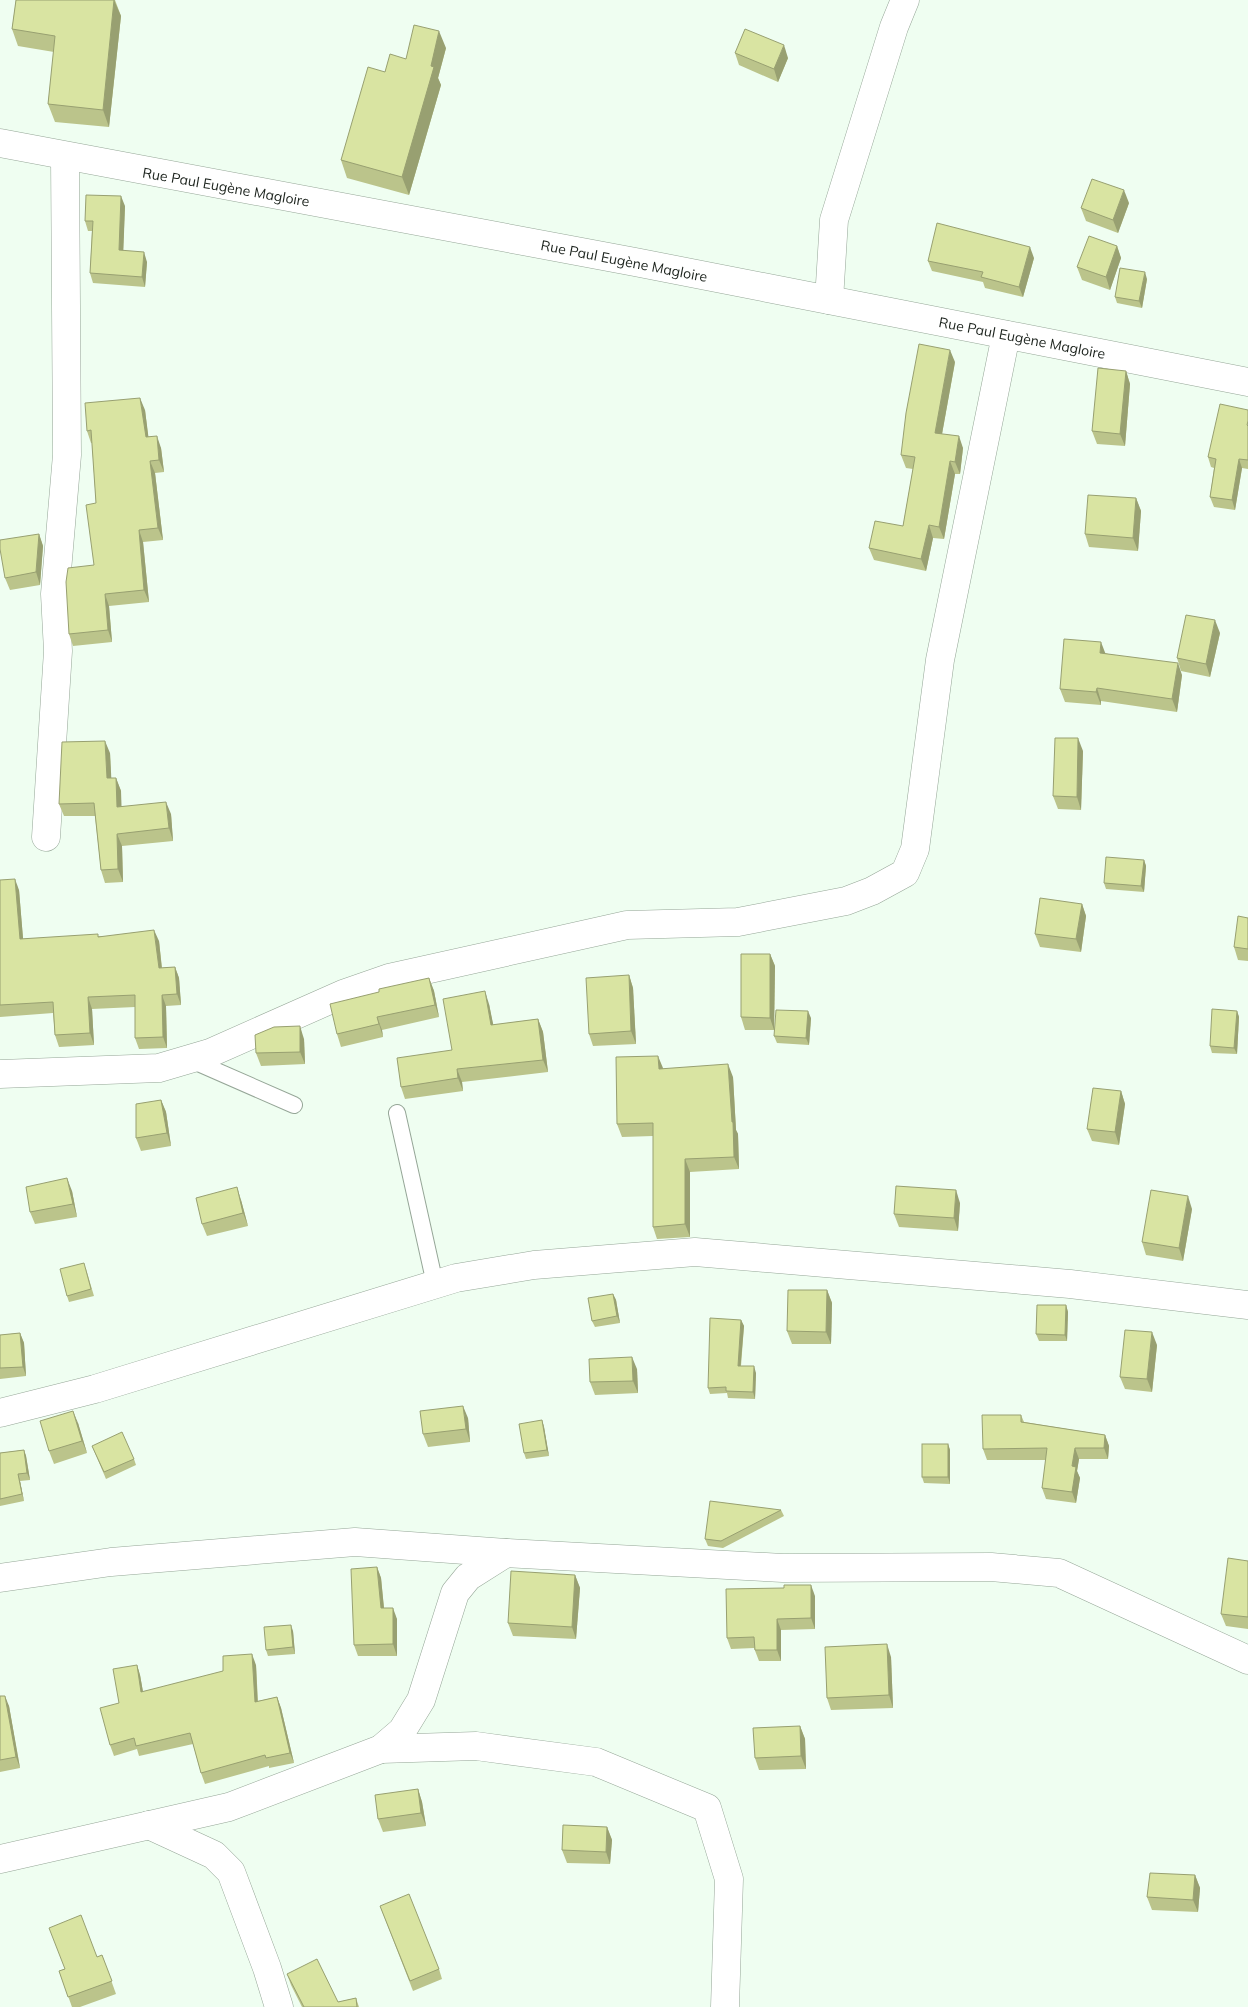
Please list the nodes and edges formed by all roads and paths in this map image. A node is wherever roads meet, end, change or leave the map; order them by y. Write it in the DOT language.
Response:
graph roads {
  1 [pos="905,0"];
  2 [pos="0,144"];
  3 [pos="65,157"];
  4 [pos="829,300"];
  5 [pos="1006,335"];
  6 [pos="1248,382"];
  7 [pos="46,837"];
  8 [pos="189,1059"];
  9 [pos="0,1074"];
  10 [pos="294,1105"];
  11 [pos="397,1113"];
  12 [pos="435,1284"];
  13 [pos="1248,1305"];
  14 [pos="0,1413"];
  15 [pos="506,1553"];
  16 [pos="0,1578"];
  17 [pos="1248,1660"];
  18 [pos="381,1749"];
  19 [pos="149,1826"];
  20 [pos="0,1859"];
  21 [pos="279,2007"];
  22 [pos="726,2007"];
  1 -- 4 [label="street"];
  2 -- 3 [label="street, Rue Paul Eugène Magloire"];
  3 -- 4 [label="street, Rue Paul Eugène Magloire"];
  3 -- 7 [label="street"];
  4 -- 5 [label="street, Rue Paul Eugène Magloire"];
  5 -- 6 [label="street, Rue Paul Eugène Magloire"];
  5 -- 8 [label="street"];
  8 -- 9 [label="street"];
  8 -- 10 [label="lane"];
  11 -- 12 [label="lane"];
  12 -- 13 [label="street"];
  12 -- 14 [label="street"];
  15 -- 16 [label="street"];
  15 -- 17 [label="street"];
  15 -- 18 [label="street"];
  18 -- 19 [label="street"];
  18 -- 22 [label="street"];
  19 -- 20 [label="street"];
  19 -- 21 [label="street"];
}
